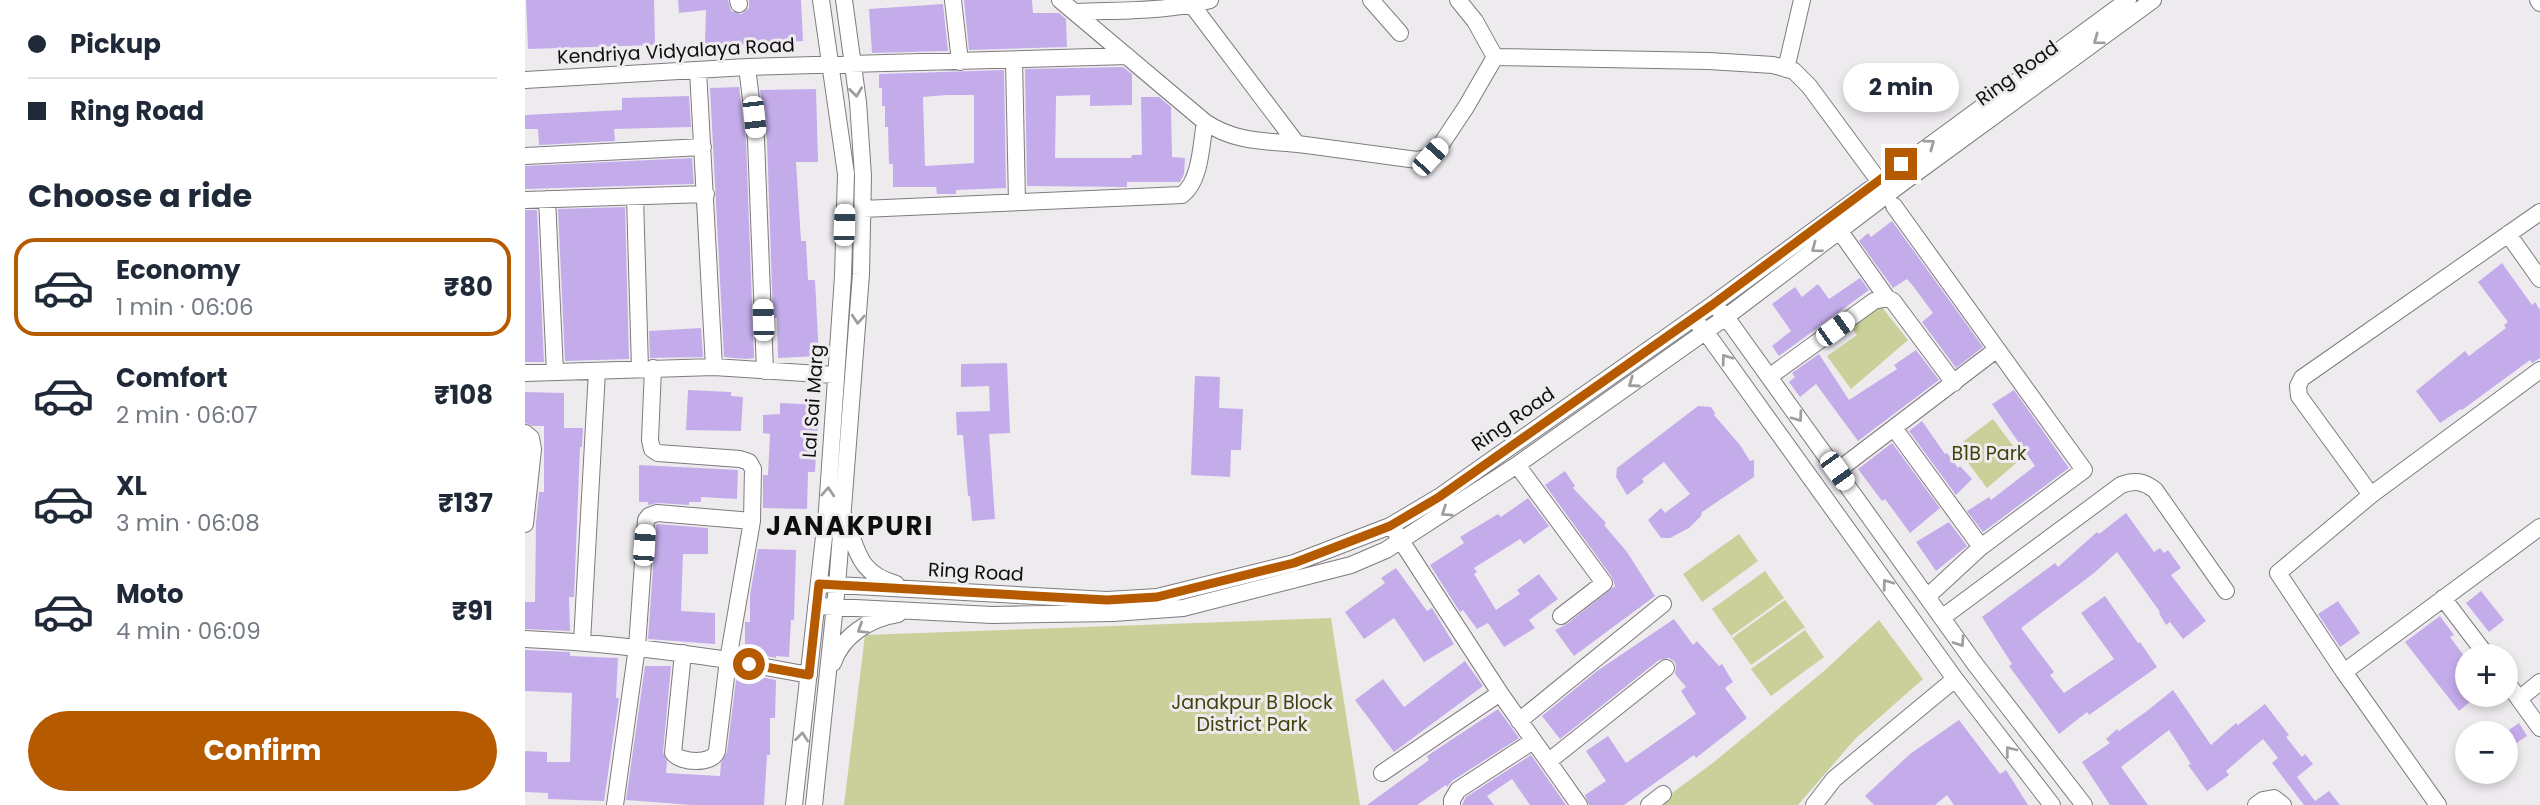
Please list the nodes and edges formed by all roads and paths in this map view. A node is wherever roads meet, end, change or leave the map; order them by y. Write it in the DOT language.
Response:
graph roads {
  1 [pos="821,0"];
  2 [pos="844,0"];
  3 [pos="954,0"];
  4 [pos="1060,0"];
  5 [pos="1210,0"];
  6 [pos="1371,0"];
  7 [pos="1458,0"];
  8 [pos="1802,0"];
  9 [pos="2128,0"];
  10 [pos="2153,0"];
  11 [pos="1192,5"];
  12 [pos="1076,12"];
  13 [pos="1400,33"];
  14 [pos="1127,56"];
  15 [pos="1495,57"];
  16 [pos="1014,60"];
  17 [pos="960,62"];
  18 [pos="829,65"];
  19 [pos="853,65"];
  20 [pos="747,67"];
  21 [pos="1786,69"];
  22 [pos="698,71"];
  23 [pos="525,80"];
  24 [pos="1205,122"];
  25 [pos="1297,144"];
  26 [pos="703,147"];
  27 [pos="525,156"];
  28 [pos="1888,193"];
  29 [pos="706,194"];
  30 [pos="635,197"];
  31 [pos="547,199"];
  32 [pos="525,200"];
  33 [pos="1017,202"];
  34 [pos="863,209"];
  35 [pos="2540,212"];
  36 [pos="1839,230"];
  37 [pos="2508,234"];
  38 [pos="2540,279"];
  39 [pos="1887,298"];
  40 [pos="1712,305"];
  41 [pos="1726,317"];
  42 [pos="1692,319"];
  43 [pos="1706,331"];
  44 [pos="1996,351"];
  45 [pos="714,367"];
  46 [pos="647,368"];
  47 [pos="597,370"];
  48 [pos="2540,370"];
  49 [pos="765,371"];
  50 [pos="555,372"];
  51 [pos="525,373"];
  52 [pos="835,375"];
  53 [pos="1769,377"];
  54 [pos="1954,383"];
  55 [pos="1894,428"];
  56 [pos="525,433"];
  57 [pos="1517,465"];
  58 [pos="1837,471"];
  59 [pos="2371,495"];
  60 [pos="843,512"];
  61 [pos="752,521"];
  62 [pos="525,524"];
  63 [pos="1390,526"];
  64 [pos="2540,527"];
  65 [pos="1402,541"];
  66 [pos="1981,547"];
  67 [pos="819,584"];
  68 [pos="837,586"];
  69 [pos="915,590"];
  70 [pos="2226,591"];
  71 [pos="1928,596"];
  72 [pos="2443,598"];
  73 [pos="1663,604"];
  74 [pos="816,606"];
  75 [pos="1109,606"];
  76 [pos="835,608"];
  77 [pos="921,610"];
  78 [pos="1561,616"];
  79 [pos="1943,617"];
  80 [pos="525,639"];
  81 [pos="582,642"];
  82 [pos="2478,644"];
  83 [pos="637,648"];
  84 [pos="683,653"];
  85 [pos="728,660"];
  86 [pos="1666,668"];
  87 [pos="2344,671"];
  88 [pos="809,675"];
  89 [pos="828,678"];
  90 [pos="1955,679"];
  91 [pos="2540,682"];
  92 [pos="1500,692"];
  93 [pos="2519,699"];
  94 [pos="1520,721"];
  95 [pos="2540,728"];
  96 [pos="1533,741"];
  97 [pos="1549,761"];
  98 [pos="1382,773"];
  99 [pos="1663,794"];
  100 [pos="2046,803"];
  101 [pos="615,805"];
  102 [pos="794,805"];
  103 [pos="814,805"];
  104 [pos="1452,805"];
  105 [pos="1579,805"];
  106 [pos="1649,805"];
  107 [pos="1814,805"];
  108 [pos="2084,805"];
  109 [pos="2256,805"];
  110 [pos="2283,805"];
  111 [pos="2438,805"];
  1 -- 18 [label="street, Lal Sai Marg"];
  2 -- 19 [label="street, Lal Sai Marg"];
  3 -- 17 [label="street"];
  4 -- 12 [label="street"];
  5 -- 11 [label="street"];
  6 -- 13 [label="street"];
  7 -- 15 [label="street"];
  8 -- 21 [label="street"];
  28 -- 9 [label="street, Ring Road, one-way"];
  10 -- 28 [label="street, Ring Road, one-way"];
  11 -- 12 [label="street"];
  11 -- 25 [label="street"];
  12 -- 14 [label="street"];
  14 -- 16 [label="street, Kendriya Vidyalaya Road"];
  14 -- 24 [label="street"];
  15 -- 21 [label="street"];
  15 -- 25 [label="street"];
  16 -- 17 [label="street, Kendriya Vidyalaya Road"];
  16 -- 33 [label="street"];
  17 -- 19 [label="street, Kendriya Vidyalaya Road"];
  18 -- 19 [label="street, Kendriya Vidyalaya Road"];
  18 -- 20 [label="street, Kendriya Vidyalaya Road"];
  18 -- 52 [label="street, Lal Sai Marg"];
  19 -- 34 [label="street, Lal Sai Marg, one-way"];
  20 -- 22 [label="street, Kendriya Vidyalaya Road"];
  20 -- 49 [label="street"];
  21 -- 28 [label="street"];
  22 -- 23 [label="street, Kendriya Vidyalaya Road"];
  22 -- 26 [label="street"];
  24 -- 25 [label="street"];
  24 -- 33 [label="street"];
  26 -- 27 [label="street"];
  26 -- 29 [label="street"];
  28 -- 36 [label="street, Ring Road"];
  28 -- 40 [label="street, Ring Road"];
  28 -- 44 [label="street"];
  29 -- 30 [label="street"];
  29 -- 45 [label="street"];
  30 -- 31 [label="street"];
  30 -- 46 [label="street"];
  31 -- 32 [label="street"];
  31 -- 50 [label="street"];
  33 -- 34 [label="street"];
  34 -- 60 [label="street, Lal Sai Marg, one-way"];
  35 -- 37 [label="street"];
  36 -- 39 [label="street"];
  36 -- 41 [label="street, Ring Road, one-way"];
  37 -- 38 [label="street"];
  37 -- 59 [label="street"];
  39 -- 53 [label="street"];
  39 -- 54 [label="street"];
  40 -- 41 [label="street"];
  40 -- 42 [label="street, Ring Road"];
  41 -- 43 [label="street, Ring Road"];
  41 -- 53 [label="street"];
  42 -- 43 [label="street"];
  42 -- 63 [label="street, Ring Road"];
  43 -- 57 [label="street, Ring Road, one-way"];
  90 -- 43 [label="street, one-way"];
  44 -- 54 [label="street"];
  44 -- 66 [label="street"];
  45 -- 46 [label="street"];
  45 -- 49 [label="street"];
  46 -- 47 [label="street"];
  46 -- 61 [label="street"];
  47 -- 50 [label="street"];
  47 -- 81 [label="street"];
  48 -- 59 [label="street"];
  49 -- 52 [label="street"];
  50 -- 51 [label="street"];
  67 -- 52 [label="street, Lal Sai Marg, one-way"];
  53 -- 58 [label="street, one-way"];
  54 -- 55 [label="street"];
  55 -- 58 [label="street"];
  55 -- 66 [label="street"];
  56 -- 62 [label="street"];
  57 -- 65 [label="street, Ring Road, one-way"];
  57 -- 78 [label="street"];
  58 -- 71 [label="street"];
  59 -- 87 [label="street"];
  60 -- 68 [label="street, Lal Sai Marg"];
  60 -- 69 [label="street"];
  61 -- 83 [label="street"];
  61 -- 85 [label="street"];
  63 -- 65 [label="street"];
  63 -- 75 [label="street, Ring Road"];
  64 -- 72 [label="street"];
  65 -- 75 [label="street, Ring Road"];
  65 -- 92 [label="street"];
  66 -- 71 [label="street"];
  67 -- 68 [label="street, Ring Road"];
  67 -- 74 [label="street, Lal Sai Marg"];
  68 -- 69 [label="street, Ring Road"];
  68 -- 76 [label="street, Lal Sai Marg"];
  69 -- 75 [label="street, Ring Road"];
  70 -- 79 [label="street"];
  71 -- 79 [label="street"];
  72 -- 82 [label="street"];
  72 -- 87 [label="street"];
  73 -- 94 [label="street"];
  74 -- 76 [label="street, Ring Road"];
  74 -- 88 [label="street, Lal Sai Marg"];
  75 -- 77 [label="street, Ring Road"];
  76 -- 77 [label="street, Ring Road"];
  76 -- 89 [label="street, Lal Sai Marg"];
  77 -- 89 [label="street, one-way"];
  79 -- 108 [label="street, one-way"];
  80 -- 81 [label="street"];
  81 -- 83 [label="street"];
  83 -- 84 [label="street"];
  83 -- 101 [label="street"];
  84 -- 85 [label="street"];
  84 -- 85 [label="street"];
  85 -- 88 [label="street"];
  86 -- 97 [label="street"];
  87 -- 111 [label="street"];
  102 -- 88 [label="street, Lal Sai Marg, one-way"];
  89 -- 103 [label="street, Lal Sai Marg"];
  100 -- 90 [label="street, one-way"];
  90 -- 107 [label="street"];
  91 -- 93 [label="street"];
  92 -- 94 [label="street"];
  92 -- 98 [label="street"];
  93 -- 95 [label="street"];
  94 -- 96 [label="street"];
  96 -- 97 [label="street"];
  96 -- 104 [label="street"];
  97 -- 105 [label="street"];
  99 -- 106 [label="street"];
  109 -- 110 [label="street"];
}
